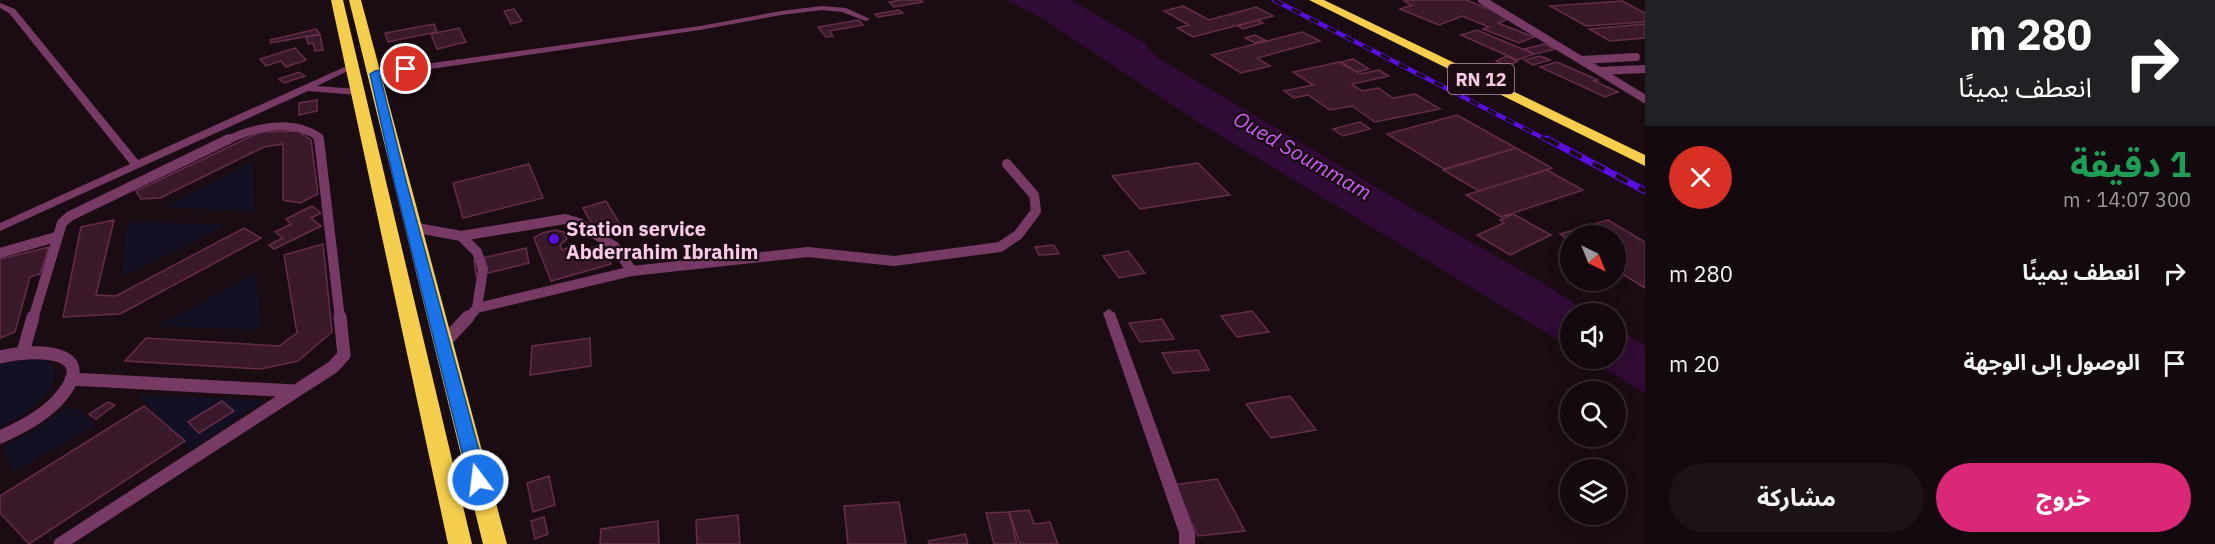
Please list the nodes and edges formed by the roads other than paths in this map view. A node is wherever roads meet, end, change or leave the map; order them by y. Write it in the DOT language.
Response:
graph roads {
  1 [pos="338,0"];
  2 [pos="355,0"];
  3 [pos="1315,0"];
  4 [pos="1331,0"];
  5 [pos="1482,0"];
  6 [pos="0,5"];
  7 [pos="12,11"];
  8 [pos="0,15"];
  9 [pos="866,18"];
  10 [pos="1636,57"];
  11 [pos="1581,60"];
  12 [pos="352,67"];
  13 [pos="1645,69"];
  14 [pos="1599,71"];
  15 [pos="375,74"];
  16 [pos="303,90"];
  17 [pos="357,92"];
  18 [pos="1645,99"];
  19 [pos="1645,149"];
  20 [pos="1645,161"];
  21 [pos="1008,164"];
  22 [pos="136,165"];
  23 [pos="0,227"];
  24 [pos="412,227"];
  25 [pos="461,236"];
  26 [pos="56,237"];
  27 [pos="0,253"];
  28 [pos="632,271"];
  29 [pos="477,308"];
  30 [pos="1109,313"];
  31 [pos="442,345"];
  32 [pos="23,352"];
  33 [pos="0,357"];
  34 [pos="70,379"];
  35 [pos="296,391"];
  36 [pos="0,437"];
  37 [pos="60,544"];
  38 [pos="460,544"];
  39 [pos="495,544"];
  40 [pos="1187,544"];
  1 -- 12 [label="highway"];
  2 -- 15 [label="highway"];
  3 -- 20 [label="highway, RN 12"];
  4 -- 19 [label="highway, RN 12"];
  5 -- 11 [label="lane"];
  6 -- 7 [label="street"];
  7 -- 8 [label="street"];
  7 -- 22 [label="street"];
  9 -- 15 [label="street"];
  10 -- 11 [label="lane"];
  11 -- 14 [label="lane"];
  12 -- 16 [label="street"];
  12 -- 17 [label="highway"];
  13 -- 14 [label="lane"];
  14 -- 18 [label="lane"];
  15 -- 24 [label="highway"];
  16 -- 17 [label="street"];
  16 -- 22 [label="street"];
  17 -- 38 [label="highway"];
  21 -- 28 [label="lane"];
  22 -- 23 [label="street"];
  24 -- 25 [label="lane"];
  24 -- 31 [label="highway"];
  25 -- 28 [label="lane"];
  25 -- 29 [label="lane"];
  26 -- 27 [label="lane"];
  26 -- 32 [label="lane"];
  26 -- 35 [label="lane"];
  28 -- 29 [label="lane"];
  29 -- 31 [label="lane"];
  30 -- 40 [label="street"];
  31 -- 39 [label="highway"];
  32 -- 33 [label="lane"];
  32 -- 34 [label="lane"];
  34 -- 35 [label="lane"];
  34 -- 36 [label="lane"];
  35 -- 37 [label="lane"];
}
